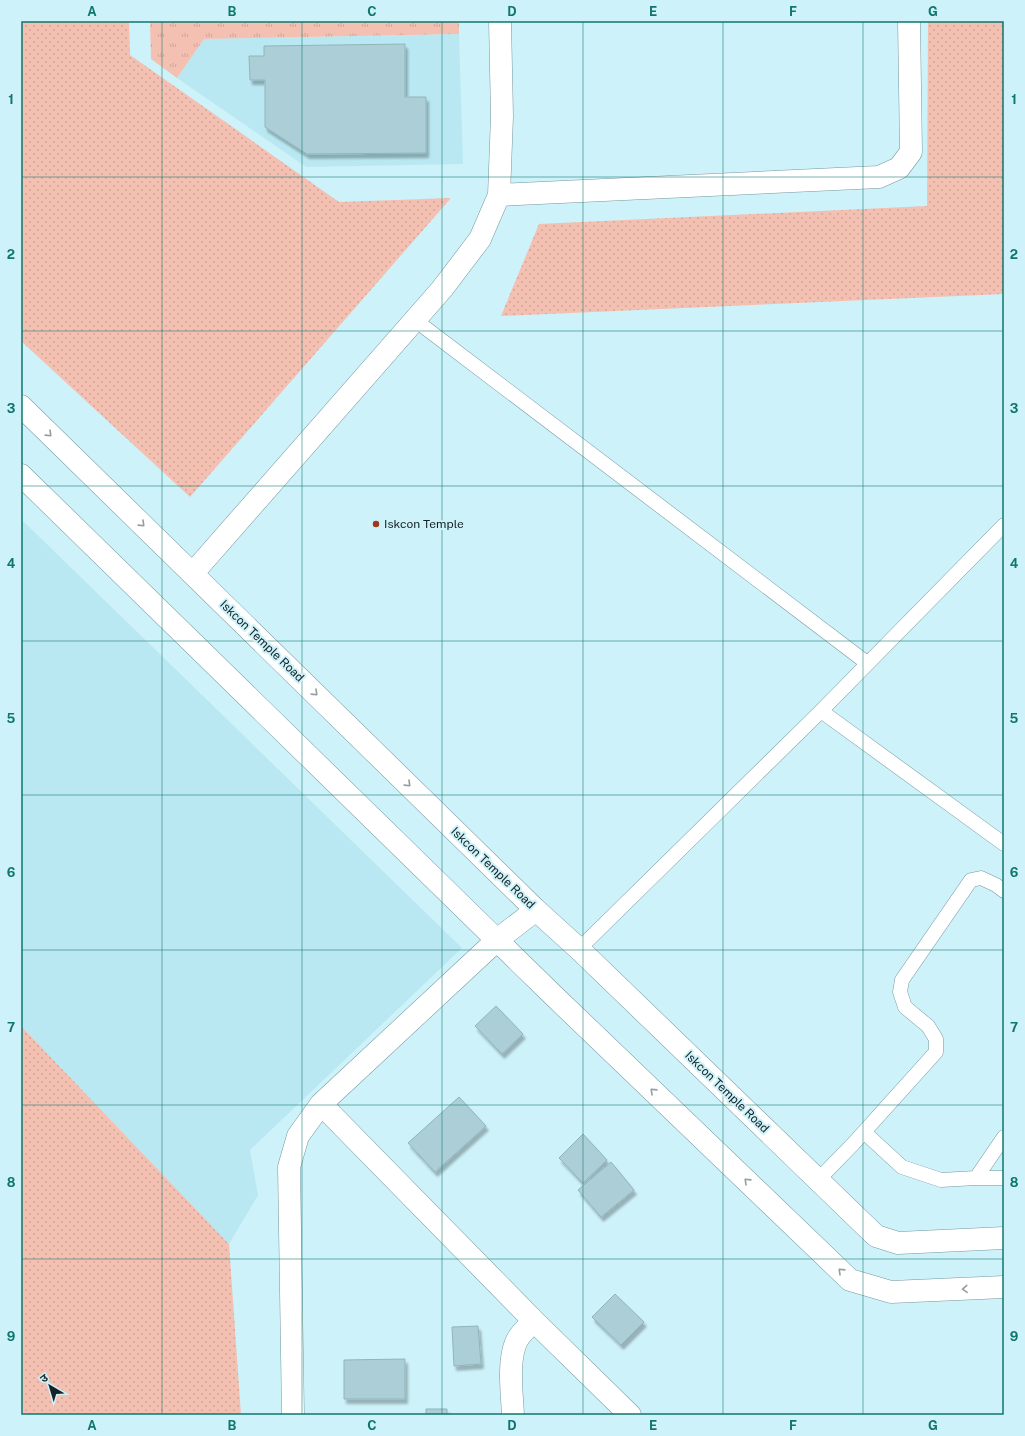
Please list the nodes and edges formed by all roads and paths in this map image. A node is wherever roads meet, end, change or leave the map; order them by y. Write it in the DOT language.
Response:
graph roads {
  1 [pos="500,21"];
  2 [pos="909,21"];
  3 [pos="499,195"];
  4 [pos="415,320"];
  5 [pos="21,406"];
  6 [pos="21,475"];
  7 [pos="1004,525"];
  8 [pos="193,573"];
  9 [pos="867,664"];
  10 [pos="821,711"];
  11 [pos="1004,844"];
  12 [pos="1004,891"];
  13 [pos="536,910"];
  14 [pos="497,940"];
  15 [pos="579,949"];
  16 [pos="321,1104"];
  17 [pos="864,1132"];
  18 [pos="1004,1137"];
  19 [pos="976,1178"];
  20 [pos="1004,1178"];
  21 [pos="818,1180"];
  22 [pos="1004,1238"];
  23 [pos="1004,1287"];
  24 [pos="534,1321"];
  25 [pos="293,1415"];
  26 [pos="513,1415"];
  27 [pos="630,1415"];
  1 -- 3 [label="street"];
  2 -- 3 [label="street"];
  3 -- 4 [label="street"];
  4 -- 8 [label="street"];
  4 -- 9 [label="lane"];
  5 -- 8 [label="street, Iskcon Temple Road, one-way"];
  6 -- 14 [label="street"];
  7 -- 9 [label="lane"];
  8 -- 13 [label="street, Iskcon Temple Road, one-way"];
  9 -- 10 [label="lane"];
  10 -- 11 [label="lane"];
  10 -- 15 [label="lane"];
  12 -- 17 [label="lane"];
  13 -- 14 [label="street"];
  13 -- 15 [label="street, Iskcon Temple Road"];
  14 -- 16 [label="street"];
  23 -- 14 [label="street, one-way"];
  15 -- 21 [label="street, Iskcon Temple Road"];
  16 -- 24 [label="street"];
  16 -- 25 [label="street"];
  17 -- 19 [label="lane"];
  17 -- 21 [label="lane"];
  18 -- 19 [label="lane"];
  19 -- 20 [label="lane"];
  21 -- 22 [label="street, Iskcon Temple Road"];
  24 -- 26 [label="street"];
  24 -- 27 [label="street"];
}
